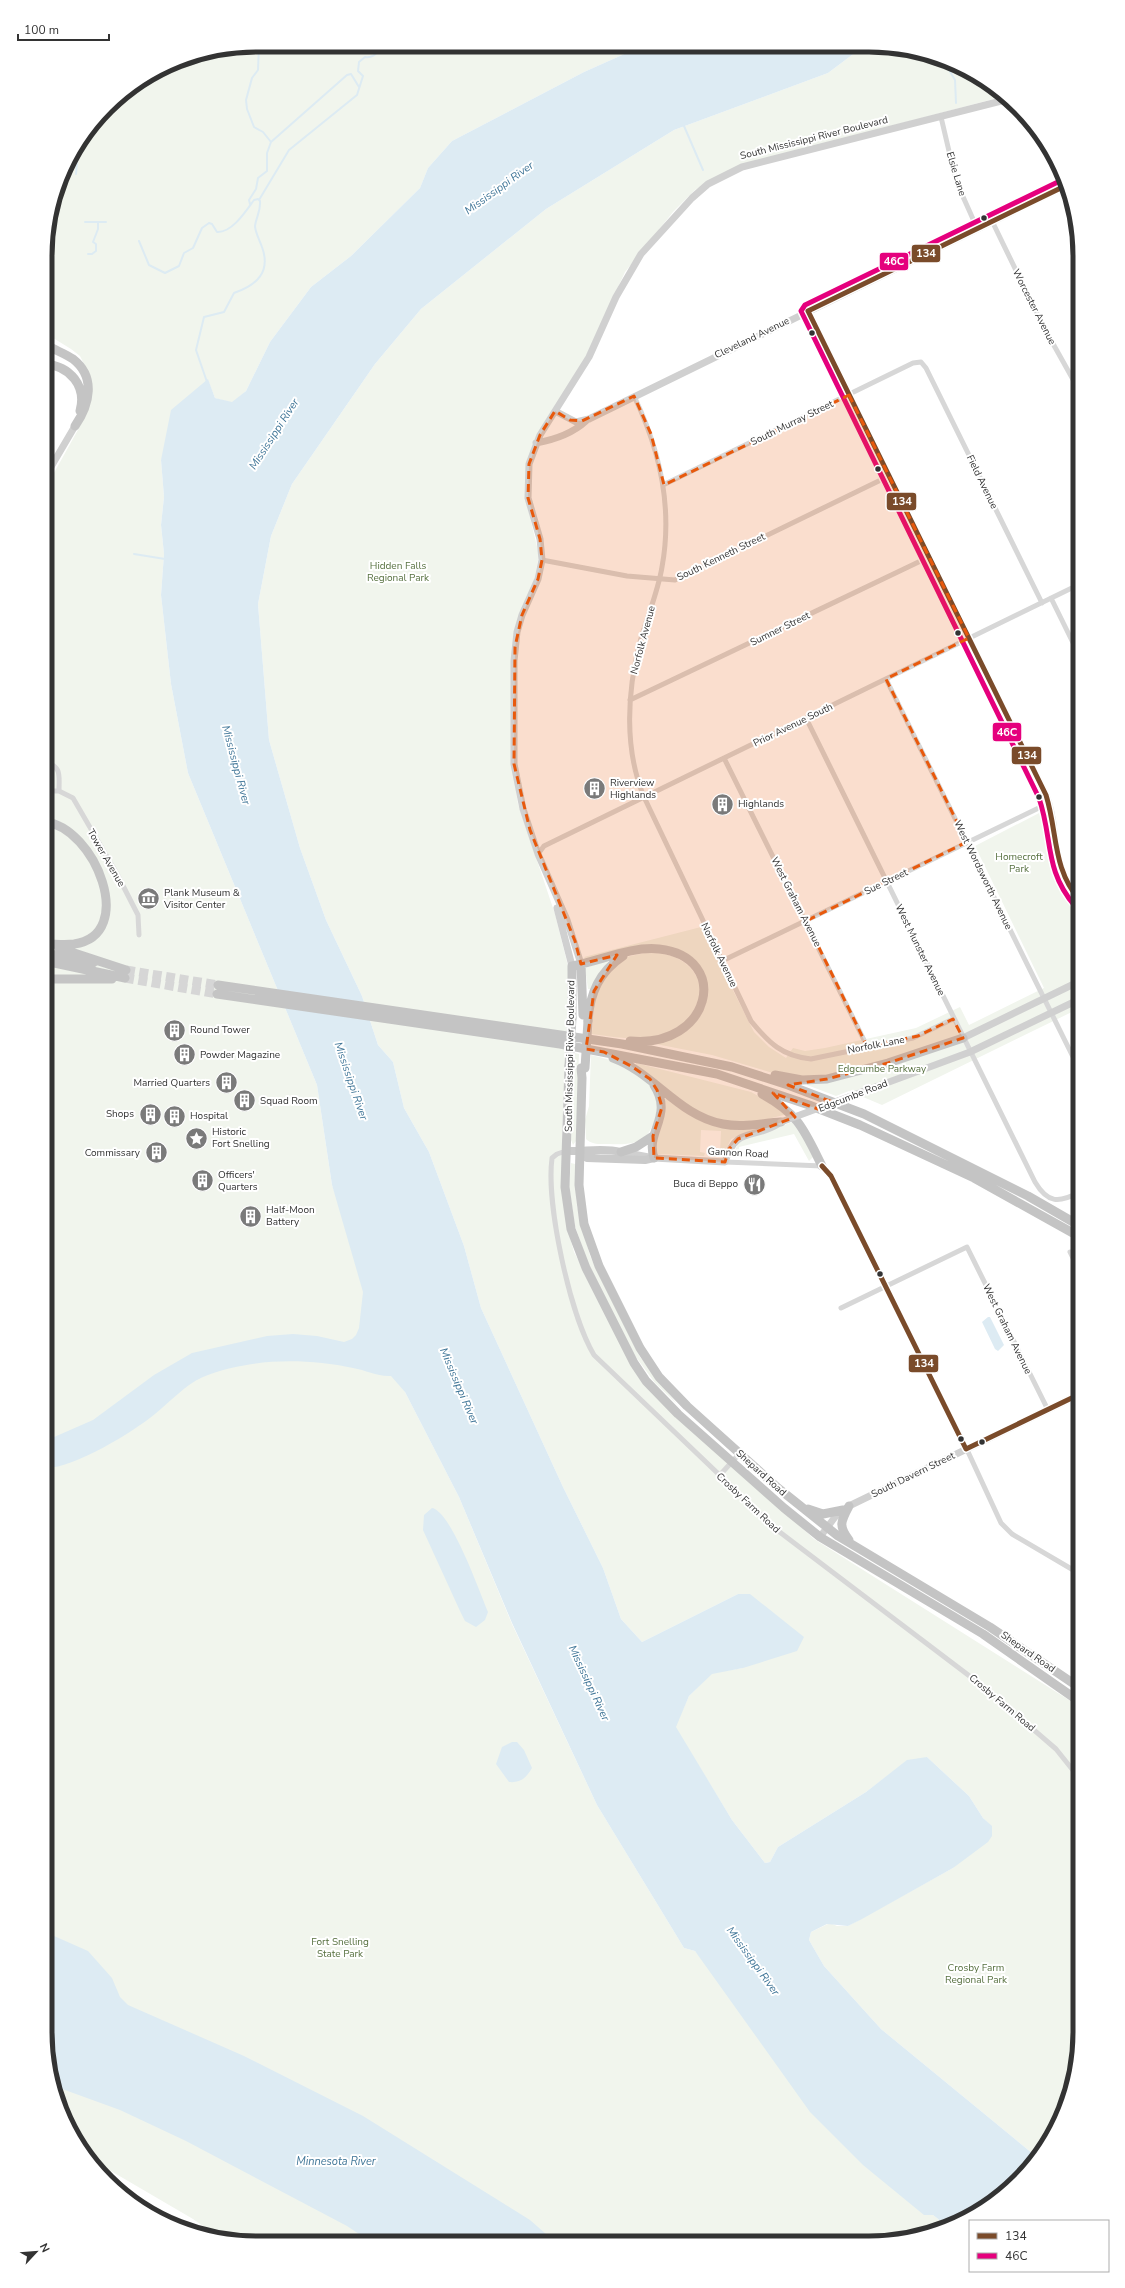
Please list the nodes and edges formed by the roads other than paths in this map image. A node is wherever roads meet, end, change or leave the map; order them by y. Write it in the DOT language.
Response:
graph roads {
  1 [pos="1001,101"];
  2 [pos="941,117"];
  3 [pos="1061,187"];
  4 [pos="992,221"];
  5 [pos="977,228"];
  6 [pos="808,311"];
  7 [pos="52,348"];
  8 [pos="921,362"];
  9 [pos="52,366"];
  10 [pos="1073,380"];
  11 [pos="849,395"];
  12 [pos="634,396"];
  13 [pos="554,411"];
  14 [pos="589,418"];
  15 [pos="76,426"];
  16 [pos="536,443"];
  17 [pos="52,465"];
  18 [pos="889,476"];
  19 [pos="663,485"];
  20 [pos="929,557"];
  21 [pos="542,560"];
  22 [pos="660,579"];
  23 [pos="1073,587"];
  24 [pos="1051,598"];
  25 [pos="1042,603"];
  26 [pos="969,638"];
  27 [pos="1073,643"];
  28 [pos="886,679"];
  29 [pos="630,700"];
  30 [pos="806,718"];
  31 [pos="724,758"];
  32 [pos="52,764"];
  33 [pos="52,791"];
  34 [pos="59,791"];
  35 [pos="644,797"];
  36 [pos="1049,802"];
  37 [pos="52,824"];
  38 [pos="967,842"];
  39 [pos="538,854"];
  40 [pos="886,882"];
  41 [pos="1073,893"];
  42 [pos="806,921"];
  43 [pos="138,935"];
  44 [pos="52,946"];
  45 [pos="52,948"];
  46 [pos="628,953"];
  47 [pos="722,961"];
  48 [pos="52,962"];
  49 [pos="576,965"];
  50 [pos="125,974"];
  51 [pos="52,979"];
  52 [pos="1073,984"];
  53 [pos="220,990"];
  54 [pos="1044,999"];
  55 [pos="1073,1002"];
  56 [pos="1051,1013"];
  57 [pos="953,1019"];
  58 [pos="586,1021"];
  59 [pos="963,1038"];
  60 [pos="560,1040"];
  61 [pos="596,1040"];
  62 [pos="867,1046"];
  63 [pos="604,1052"];
  64 [pos="970,1052"];
  65 [pos="796,1057"];
  66 [pos="1073,1057"];
  67 [pos="754,1074"];
  68 [pos="650,1079"];
  69 [pos="746,1083"];
  70 [pos="781,1122"];
  71 [pos="653,1136"];
  72 [pos="566,1151"];
  73 [pos="579,1152"];
  74 [pos="621,1152"];
  75 [pos="654,1158"];
  76 [pos="725,1162"];
  77 [pos="822,1166"];
  78 [pos="1073,1196"];
  79 [pos="1073,1222"];
  80 [pos="1073,1233"];
  81 [pos="1070,1252"];
  82 [pos="1073,1258"];
  83 [pos="886,1286"];
  84 [pos="841,1308"];
  85 [pos="1073,1398"];
  86 [pos="1048,1410"];
  87 [pos="966,1449"];
  88 [pos="740,1453"];
  89 [pos="732,1462"];
  90 [pos="719,1476"];
  91 [pos="794,1502"];
  92 [pos="846,1508"];
  93 [pos="827,1528"];
  94 [pos="820,1537"];
  95 [pos="852,1545"];
  96 [pos="1073,1570"];
  97 [pos="1073,1683"];
  98 [pos="1073,1697"];
  99 [pos="1073,1770"];
  1 -- 2 [label="street, South Mississippi River Boulevard"];
  2 -- 5 [label="street, Elsie Lane"];
  2 -- 13 [label="street, South Mississippi River Boulevard"];
  3 -- 4 [label="street, Cleveland Avenue"];
  4 -- 5 [label="street, Cleveland Avenue"];
  4 -- 10 [label="street, Worcester Avenue"];
  5 -- 6 [label="street, Cleveland Avenue"];
  6 -- 11 [label="street"];
  6 -- 12 [label="street, Cleveland Avenue"];
  7 -- 15 [label="highway"];
  8 -- 11 [label="street, South Murray Street"];
  8 -- 25 [label="street, Field Avenue"];
  9 -- 15 [label="highway"];
  11 -- 18 [label="street"];
  11 -- 19 [label="street, South Murray Street"];
  12 -- 14 [label="street, Cleveland Avenue"];
  12 -- 19 [label="street, Norfolk Avenue"];
  13 -- 14 [label="street, Cleveland Avenue"];
  13 -- 16 [label="street, South Mississippi River Boulevard"];
  14 -- 16 [label="street, Cleveland Avenue"];
  15 -- 17 [label="street"];
  16 -- 21 [label="street, South Mississippi River Boulevard"];
  18 -- 20 [label="street"];
  18 -- 22 [label="street, South Kenneth Street"];
  19 -- 22 [label="street, Norfolk Avenue"];
  20 -- 26 [label="street"];
  20 -- 29 [label="street, Sumner Street"];
  21 -- 22 [label="street, South Kenneth Street"];
  21 -- 39 [label="street, South Mississippi River Boulevard"];
  22 -- 29 [label="street, Norfolk Avenue"];
  23 -- 24 [label="street, Prior Avenue South"];
  24 -- 25 [label="street, Prior Avenue South"];
  24 -- 27 [label="street"];
  25 -- 26 [label="street, Prior Avenue South"];
  26 -- 28 [label="street, Prior Avenue South"];
  26 -- 36 [label="street"];
  28 -- 30 [label="street, Prior Avenue South"];
  28 -- 38 [label="street, West Wordsworth Avenue"];
  29 -- 35 [label="street, Norfolk Avenue"];
  30 -- 31 [label="street, Prior Avenue South"];
  30 -- 40 [label="street, West Munster Avenue"];
  31 -- 35 [label="street, Prior Avenue South"];
  31 -- 42 [label="street, West Graham Avenue"];
  32 -- 34 [label="street"];
  33 -- 34 [label="street"];
  34 -- 43 [label="street, Tower Avenue"];
  35 -- 39 [label="street, Prior Avenue South"];
  35 -- 47 [label="street, Norfolk Avenue"];
  36 -- 38 [label="street, Sue Street"];
  36 -- 41 [label="street"];
  37 -- 44 [label="highway"];
  38 -- 40 [label="street, Sue Street"];
  38 -- 54 [label="street, West Wordsworth Avenue"];
  39 -- 49 [label="street, South Mississippi River Boulevard"];
  40 -- 42 [label="street, Sue Street"];
  40 -- 57 [label="street, West Munster Avenue"];
  42 -- 47 [label="street, Sue Street"];
  42 -- 62 [label="street, West Graham Avenue"];
  45 -- 50 [label="highway"];
  46 -- 49 [label="highway"];
  46 -- 58 [label="highway"];
  46 -- 61 [label="highway"];
  47 -- 65 [label="street, Norfolk Avenue"];
  48 -- 50 [label="highway"];
  49 -- 58 [label="highway, South Mississippi River Boulevard"];
  49 -- 72 [label="highway, South Mississippi River Boulevard, bridge"];
  50 -- 51 [label="highway"];
  52 -- 54 [label="street"];
  53 -- 60 [label="highway"];
  54 -- 56 [label="street, West Wordsworth Avenue"];
  54 -- 59 [label="street"];
  55 -- 56 [label="street, Edgcumbe Road"];
  56 -- 64 [label="street, Edgcumbe Road"];
  56 -- 66 [label="street, West Wordsworth Avenue"];
  57 -- 59 [label="street, West Munster Avenue"];
  57 -- 62 [label="street, Norfolk Lane"];
  58 -- 73 [label="highway, South Mississippi River Boulevard"];
  59 -- 64 [label="street, West Munster Avenue"];
  59 -- 67 [label="highway"];
  60 -- 61 [label="highway"];
  60 -- 63 [label="highway"];
  61 -- 67 [label="highway"];
  62 -- 65 [label="street, Norfolk Lane"];
  63 -- 68 [label="highway"];
  63 -- 69 [label="highway"];
  64 -- 70 [label="street, Edgcumbe Road, bridge"];
  64 -- 78 [label="street, West Munster Avenue"];
  67 -- 79 [label="highway"];
  68 -- 70 [label="highway"];
  68 -- 71 [label="highway"];
  69 -- 77 [label="highway"];
  69 -- 80 [label="highway"];
  70 -- 76 [label="street, Edgcumbe Road"];
  71 -- 74 [label="highway"];
  71 -- 75 [label="highway"];
  72 -- 73 [label="main road, Gannon Road"];
  72 -- 89 [label="highway, Shepard Road"];
  72 -- 90 [label="street, Crosby Farm Road"];
  73 -- 74 [label="main road, Gannon Road"];
  73 -- 75 [label="main road, Gannon Road"];
  73 -- 88 [label="highway, Shepard Road"];
  74 -- 75 [label="street, Gannon Road"];
  75 -- 76 [label="street, Gannon Road"];
  76 -- 77 [label="street, Gannon Road"];
  77 -- 83 [label="street"];
  81 -- 82 [label="street"];
  83 -- 84 [label="street"];
  83 -- 86 [label="street, West Graham Avenue"];
  83 -- 87 [label="street"];
  85 -- 86 [label="street, South Davern Street"];
  86 -- 87 [label="street, South Davern Street"];
  87 -- 92 [label="street, South Davern Street"];
  87 -- 96 [label="street"];
  88 -- 89 [label="street"];
  88 -- 91 [label="highway, Shepard Road"];
  89 -- 90 [label="street"];
  89 -- 94 [label="highway, Shepard Road"];
  90 -- 99 [label="street, Crosby Farm Road"];
  91 -- 92 [label="highway"];
  91 -- 93 [label="highway, Shepard Road"];
  92 -- 93 [label="street, South Davern Street"];
  92 -- 95 [label="highway"];
  93 -- 94 [label="street, South Davern Street"];
  93 -- 95 [label="highway, Shepard Road"];
  94 -- 98 [label="highway, Shepard Road"];
  95 -- 97 [label="highway, Shepard Road"];
}
